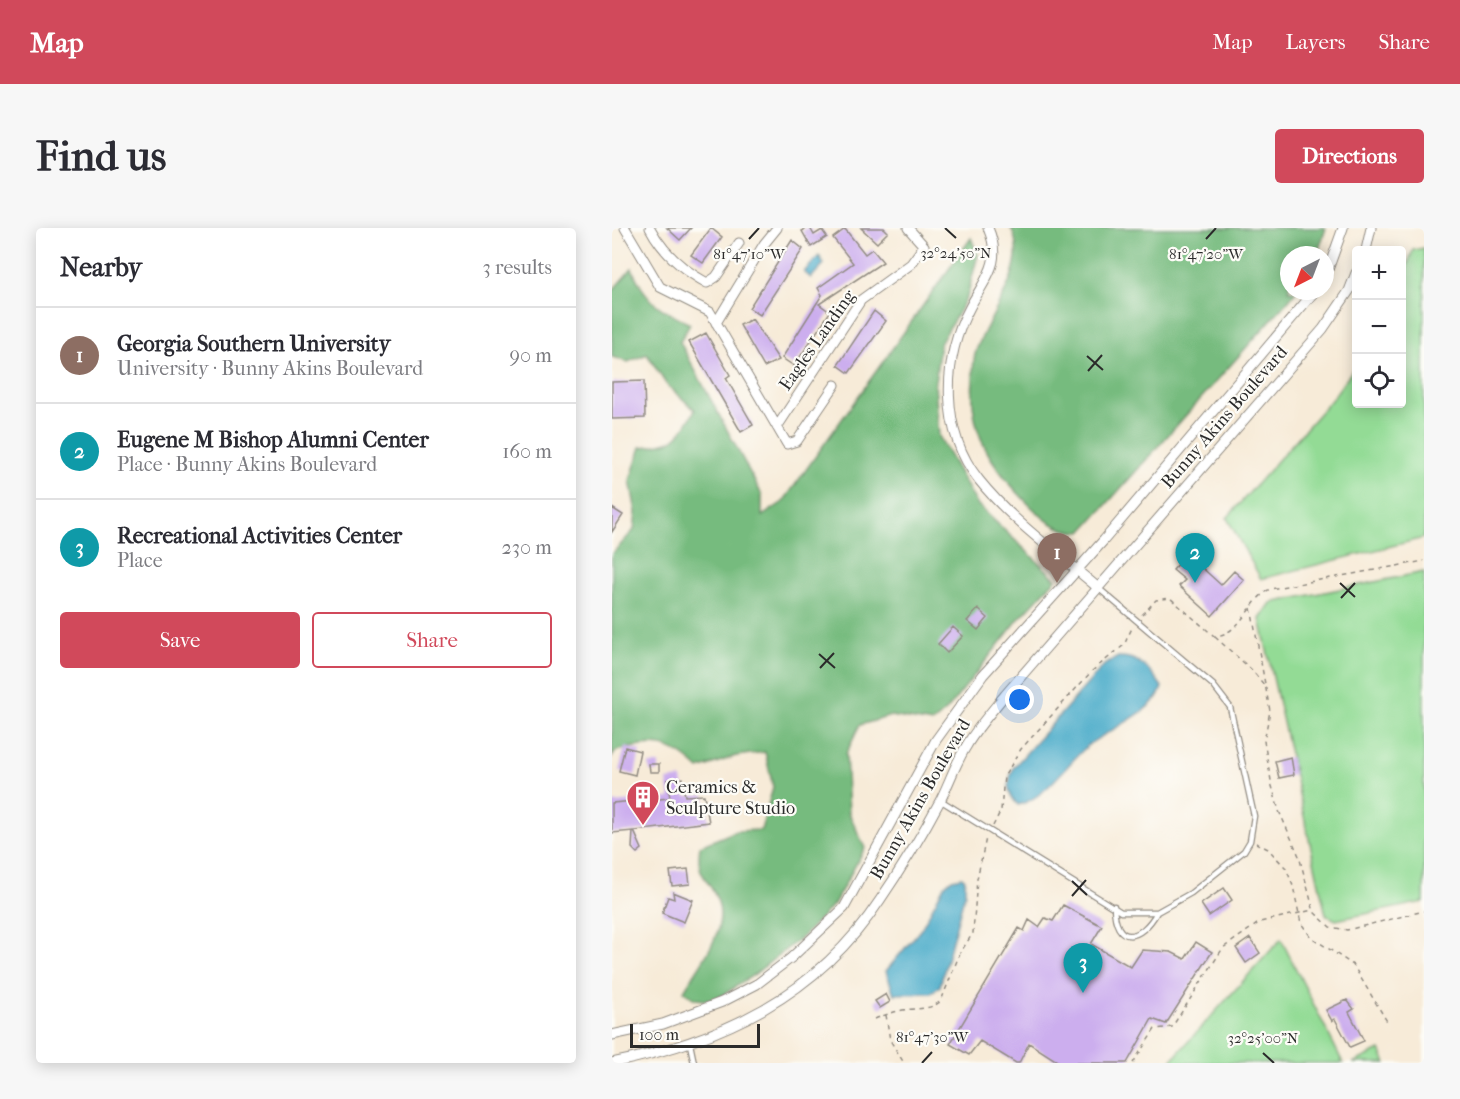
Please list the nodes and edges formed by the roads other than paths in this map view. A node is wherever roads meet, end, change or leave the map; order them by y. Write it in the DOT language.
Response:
graph roads {
  1 [pos="625,228"];
  2 [pos="650,228"];
  3 [pos="777,228"];
  4 [pos="908,228"];
  5 [pos="988,228"];
  6 [pos="1343,228"];
  7 [pos="1371,228"];
  8 [pos="739,243"];
  9 [pos="1367,246"];
  10 [pos="1334,253"];
  11 [pos="1352,283"];
  12 [pos="1307,300"];
  13 [pos="716,323"];
  14 [pos="834,385"];
  15 [pos="777,427"];
  16 [pos="1077,570"];
  17 [pos="1097,587"];
  18 [pos="940,800"];
  19 [pos="1114,906"];
  20 [pos="1157,912"];
  21 [pos="612,1035"];
  22 [pos="690,1044"];
  23 [pos="612,1063"];
  24 [pos="694,1063"];
  1 -- 13 [label="street, Eagles Landing"];
  2 -- 8 [label="street"];
  3 -- 13 [label="street"];
  4 -- 15 [label="street, Eagles Landing"];
  5 -- 16 [label="street"];
  6 -- 10 [label="street"];
  7 -- 9 [label="street"];
  11 -- 17 [label="street, Bunny Akins Boulevard"];
  12 -- 16 [label="street, Bunny Akins Boulevard"];
  13 -- 15 [label="street, Eagles Landing"];
  14 -- 15 [label="street, Eagles Landing"];
  16 -- 17 [label="street"];
  16 -- 21 [label="street, Bunny Akins Boulevard"];
  17 -- 18 [label="street, Bunny Akins Boulevard"];
  17 -- 20 [label="lane"];
  18 -- 19 [label="lane"];
  18 -- 22 [label="street, Bunny Akins Boulevard"];
  19 -- 20 [label="lane"];
  19 -- 20 [label="lane"];
  22 -- 23 [label="street, Bunny Akins Boulevard"];
  22 -- 24 [label="lane"];
}
